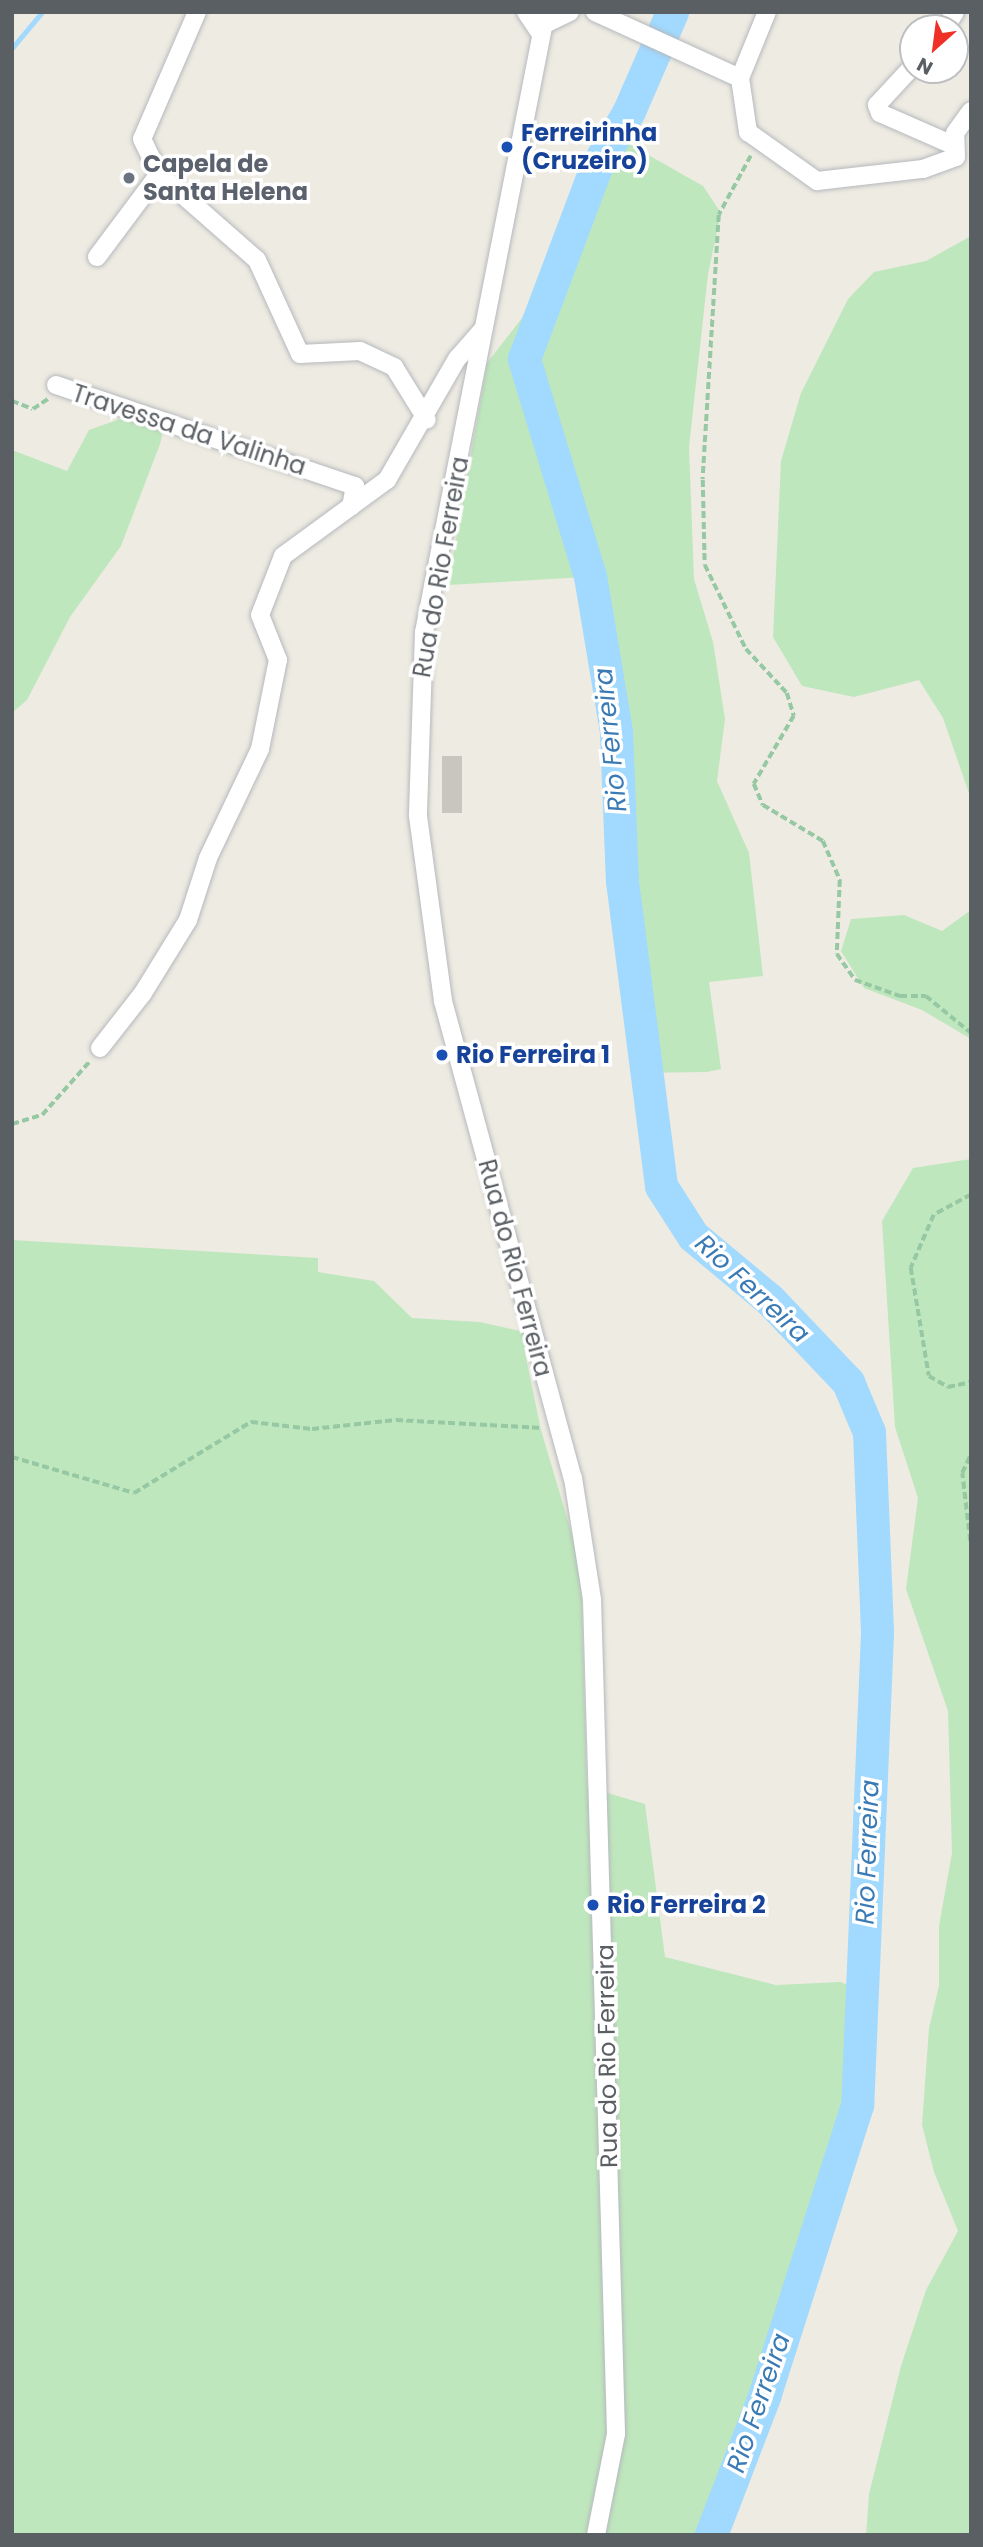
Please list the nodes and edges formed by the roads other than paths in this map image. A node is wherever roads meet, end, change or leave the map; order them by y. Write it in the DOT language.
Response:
graph roads {
  1 [pos="197,12"];
  2 [pos="526,12"];
  3 [pos="570,12"];
  4 [pos="595,12"];
  5 [pos="767,12"];
  6 [pos="543,24"];
  7 [pos="740,78"];
  8 [pos="899,81"];
  9 [pos="971,111"];
  10 [pos="955,146"];
  11 [pos="159,174"];
  12 [pos="97,257"];
  13 [pos="482,330"];
  14 [pos="57,386"];
  15 [pos="427,420"];
  16 [pos="351,507"];
  17 [pos="100,1048"];
  18 [pos="596,2535"];
  1 -- 11 [label="street"];
  2 -- 6 [label="street"];
  3 -- 6 [label="street"];
  4 -- 7 [label="street"];
  5 -- 7 [label="street"];
  6 -- 13 [label="street, Rua do Rio Ferreira"];
  7 -- 10 [label="street"];
  8 -- 10 [label="street"];
  9 -- 10 [label="street"];
  11 -- 12 [label="street"];
  11 -- 15 [label="street"];
  13 -- 15 [label="street"];
  13 -- 18 [label="street, Rua do Rio Ferreira"];
  14 -- 16 [label="street, Travessa da Valinha"];
  15 -- 16 [label="street"];
  16 -- 17 [label="street"];
}
